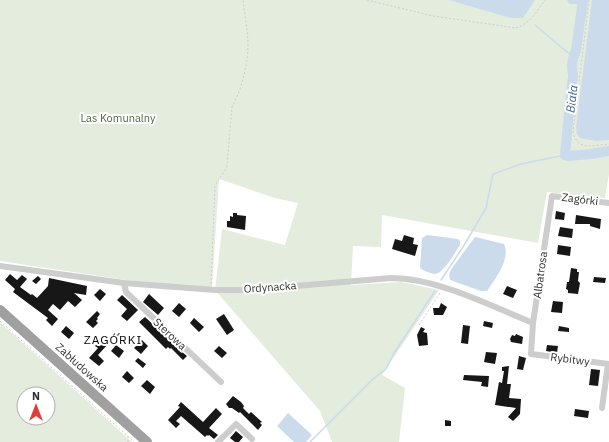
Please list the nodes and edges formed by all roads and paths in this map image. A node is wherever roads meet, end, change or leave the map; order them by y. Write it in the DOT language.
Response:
graph roads {
  1 [pos="243,0"];
  2 [pos="367,0"];
  3 [pos="545,0"];
  4 [pos="589,0"];
  5 [pos="609,144"];
  6 [pos="552,196"];
  7 [pos="609,203"];
  8 [pos="0,266"];
  9 [pos="124,283"];
  10 [pos="444,288"];
  11 [pos="211,290"];
  12 [pos="0,310"];
  13 [pos="0,321"];
  14 [pos="533,323"];
  15 [pos="419,325"];
  16 [pos="531,354"];
  17 [pos="608,364"];
  18 [pos="221,382"];
  19 [pos="602,408"];
  20 [pos="252,439"];
  21 [pos="134,442"];
  22 [pos="147,442"];
  23 [pos="218,442"];
  1 -- 11 [label="path"];
  2 -- 3 [label="path"];
  4 -- 5 [label="path"];
  6 -- 7 [label="street, Zagórki"];
  6 -- 14 [label="street, Albatrosa"];
  8 -- 9 [label="street, Ordynacka"];
  9 -- 11 [label="street, Ordynacka"];
  9 -- 18 [label="street, Sterowa"];
  10 -- 11 [label="street, Ordynacka"];
  10 -- 14 [label="street, Ordynacka"];
  10 -- 15 [label="path"];
  12 -- 22 [label="highway, Zabłudowska"];
  13 -- 21 [label="path"];
  14 -- 16 [label="street, Albatrosa"];
  16 -- 17 [label="street, Rybitwy"];
  17 -- 19 [label="street, Rybitwy"];
  20 -- 23 [label="street"];
}
